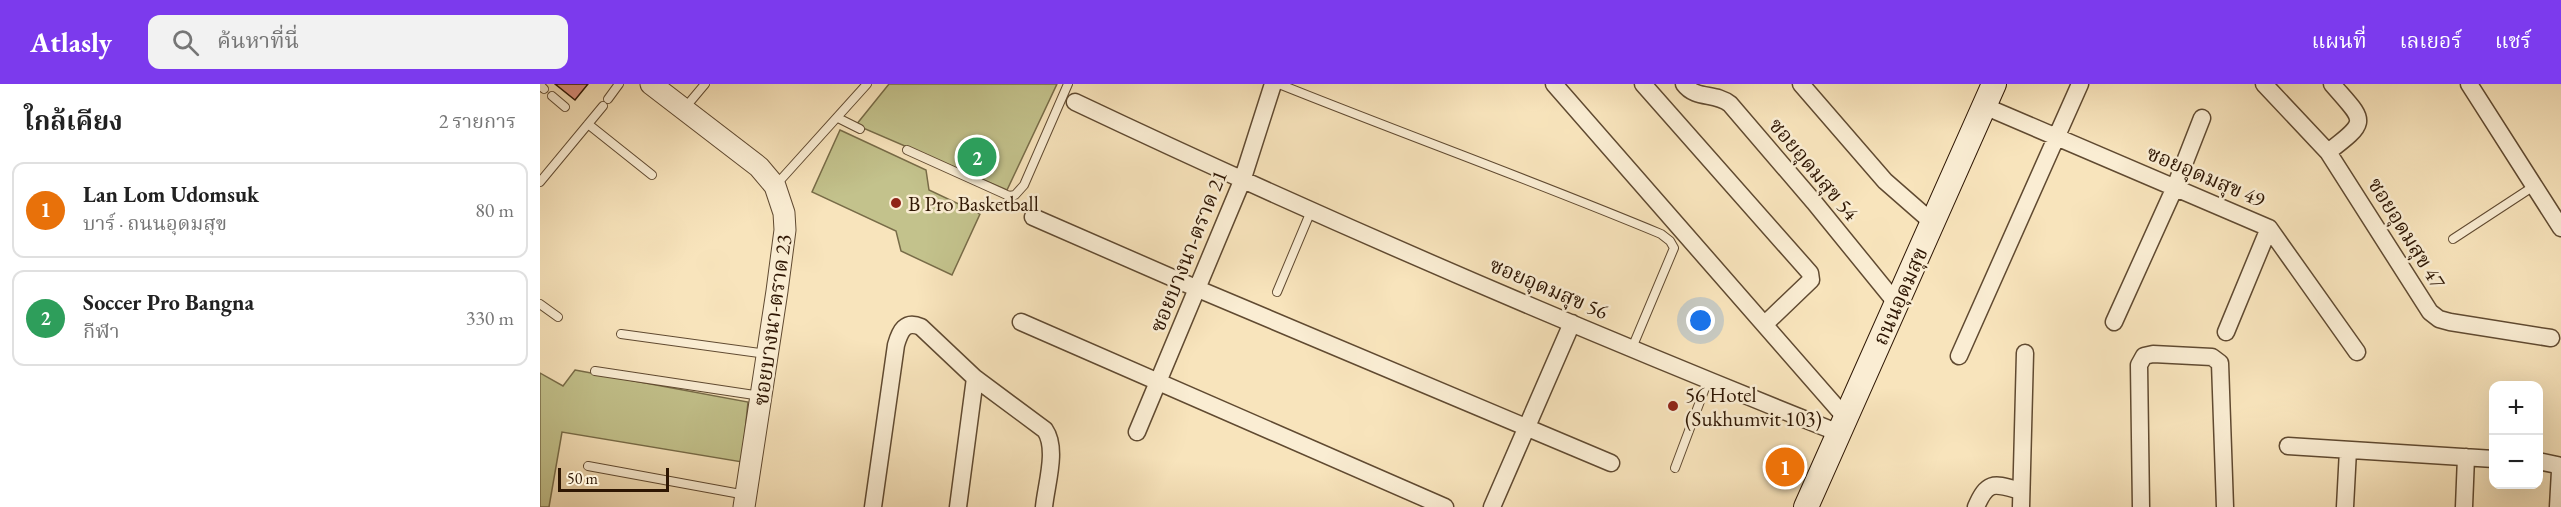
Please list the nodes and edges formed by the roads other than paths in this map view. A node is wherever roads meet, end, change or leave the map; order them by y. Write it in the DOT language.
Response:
graph roads {
  1 [pos="619,84"];
  2 [pos="651,84"];
  3 [pos="705,84"];
  4 [pos="867,84"];
  5 [pos="1068,84"];
  6 [pos="1273,84"];
  7 [pos="1279,84"];
  8 [pos="1554,84"];
  9 [pos="1643,84"];
  10 [pos="1684,84"];
  11 [pos="1801,84"];
  12 [pos="2080,84"];
  13 [pos="2264,84"];
  14 [pos="2332,84"];
  15 [pos="2469,84"];
  16 [pos="1989,95"];
  17 [pos="552,96"];
  18 [pos="1075,102"];
  19 [pos="565,107"];
  20 [pos="684,109"];
  21 [pos="838,118"];
  22 [pos="2202,118"];
  23 [pos="588,123"];
  24 [pos="860,129"];
  25 [pos="2057,136"];
  26 [pos="907,150"];
  27 [pos="2328,152"];
  28 [pos="652,175"];
  29 [pos="1242,181"];
  30 [pos="540,182"];
  31 [pos="775,186"];
  32 [pos="2534,186"];
  33 [pos="2175,187"];
  34 [pos="1311,211"];
  35 [pos="1033,217"];
  36 [pos="1933,223"];
  37 [pos="2269,228"];
  38 [pos="2561,228"];
  39 [pos="2452,239"];
  40 [pos="1198,289"];
  41 [pos="1277,292"];
  42 [pos="540,304"];
  43 [pos="1897,304"];
  44 [pos="558,317"];
  45 [pos="1021,322"];
  46 [pos="2114,322"];
  47 [pos="1572,323"];
  48 [pos="1765,324"];
  49 [pos="2226,332"];
  50 [pos="621,334"];
  51 [pos="2551,338"];
  52 [pos="1632,348"];
  53 [pos="2357,352"];
  54 [pos="2025,353"];
  55 [pos="768,354"];
  56 [pos="1959,356"];
  57 [pos="595,371"];
  58 [pos="975,378"];
  59 [pos="1708,380"];
  60 [pos="1158,383"];
  61 [pos="761,396"];
  62 [pos="1842,425"];
  63 [pos="1526,427"];
  64 [pos="1137,432"];
  65 [pos="2288,446"];
  66 [pos="2348,450"];
  67 [pos="2466,457"];
  68 [pos="2489,459"];
  69 [pos="2543,462"];
  70 [pos="1611,463"];
  71 [pos="588,466"];
  72 [pos="1675,468"];
  73 [pos="2021,499"];
  74 [pos="745,501"];
  75 [pos="873,507"];
  76 [pos="958,507"];
  77 [pos="1044,507"];
  78 [pos="1445,507"];
  79 [pos="1492,507"];
  80 [pos="1806,507"];
  81 [pos="1976,507"];
  82 [pos="2141,507"];
  83 [pos="2225,507"];
  84 [pos="2345,507"];
  85 [pos="2464,507"];
  86 [pos="2558,507"];
  1 -- 23 [label="lane"];
  2 -- 20 [label="street, ซอยบางนา-ตราด 23"];
  3 -- 20 [label="lane"];
  4 -- 21 [label="lane"];
  5 -- 26 [label="lane"];
  6 -- 29 [label="street, ซอยบางนา-ตราด 21"];
  7 -- 52 [label="lane"];
  8 -- 48 [label="street"];
  9 -- 48 [label="street"];
  10 -- 43 [label="street, ซอยอุดมสุข 54"];
  11 -- 36 [label="street"];
  12 -- 25 [label="street"];
  13 -- 27 [label="street, ซอยอุดมสุข 47"];
  14 -- 27 [label="street"];
  15 -- 32 [label="street"];
  16 -- 25 [label="street, ซอยอุดมสุข 49"];
  16 -- 36 [label="main road, ถนนอุดมสุข"];
  17 -- 19 [label="lane"];
  18 -- 29 [label="street, ซอยอุดมสุข 56"];
  20 -- 31 [label="street, ซอยบางนา-ตราด 23"];
  21 -- 24 [label="lane"];
  21 -- 31 [label="lane"];
  22 -- 33 [label="street"];
  23 -- 28 [label="lane"];
  23 -- 30 [label="lane"];
  25 -- 33 [label="street, ซอยอุดมสุข 49"];
  25 -- 56 [label="street"];
  27 -- 51 [label="street, ซอยอุดมสุข 47"];
  29 -- 34 [label="street, ซอยอุดมสุข 56"];
  29 -- 40 [label="street, ซอยบางนา-ตราด 21"];
  31 -- 55 [label="street, ซอยบางนา-ตราด 23"];
  32 -- 38 [label="street"];
  32 -- 39 [label="lane"];
  33 -- 37 [label="street, ซอยอุดมสุข 49"];
  33 -- 46 [label="street"];
  34 -- 41 [label="lane"];
  34 -- 47 [label="street, ซอยอุดมสุข 56"];
  35 -- 40 [label="street"];
  36 -- 43 [label="main road, ถนนอุดมสุข"];
  37 -- 49 [label="street"];
  37 -- 53 [label="street, ซอยอุดมสุข 49"];
  40 -- 60 [label="street, ซอยบางนา-ตราด 21"];
  40 -- 63 [label="street"];
  42 -- 44 [label="lane"];
  43 -- 62 [label="main road, ถนนอุดมสุข"];
  45 -- 60 [label="street"];
  47 -- 52 [label="street, ซอยอุดมสุข 56"];
  47 -- 63 [label="street"];
  48 -- 62 [label="street"];
  50 -- 55 [label="lane"];
  52 -- 59 [label="street, ซอยอุดมสุข 56"];
  54 -- 73 [label="street"];
  55 -- 61 [label="street, ซอยบางนา-ตราด 23"];
  57 -- 61 [label="lane"];
  58 -- 75 [label="street"];
  58 -- 76 [label="street"];
  58 -- 77 [label="street"];
  59 -- 62 [label="street, ซอยอุดมสุข 56"];
  59 -- 72 [label="lane"];
  60 -- 64 [label="street, ซอยบางนา-ตราด 21"];
  60 -- 78 [label="street"];
  61 -- 74 [label="street, ซอยบางนา-ตราด 23"];
  62 -- 80 [label="main road, ถนนอุดมสุข"];
  63 -- 70 [label="street"];
  63 -- 79 [label="street"];
  65 -- 66 [label="street"];
  66 -- 67 [label="street"];
  66 -- 84 [label="street"];
  67 -- 68 [label="street"];
  67 -- 85 [label="street"];
  69 -- 86 [label="street"];
  71 -- 74 [label="lane"];
  73 -- 81 [label="street"];
  82 -- 83 [label="street"];
}
